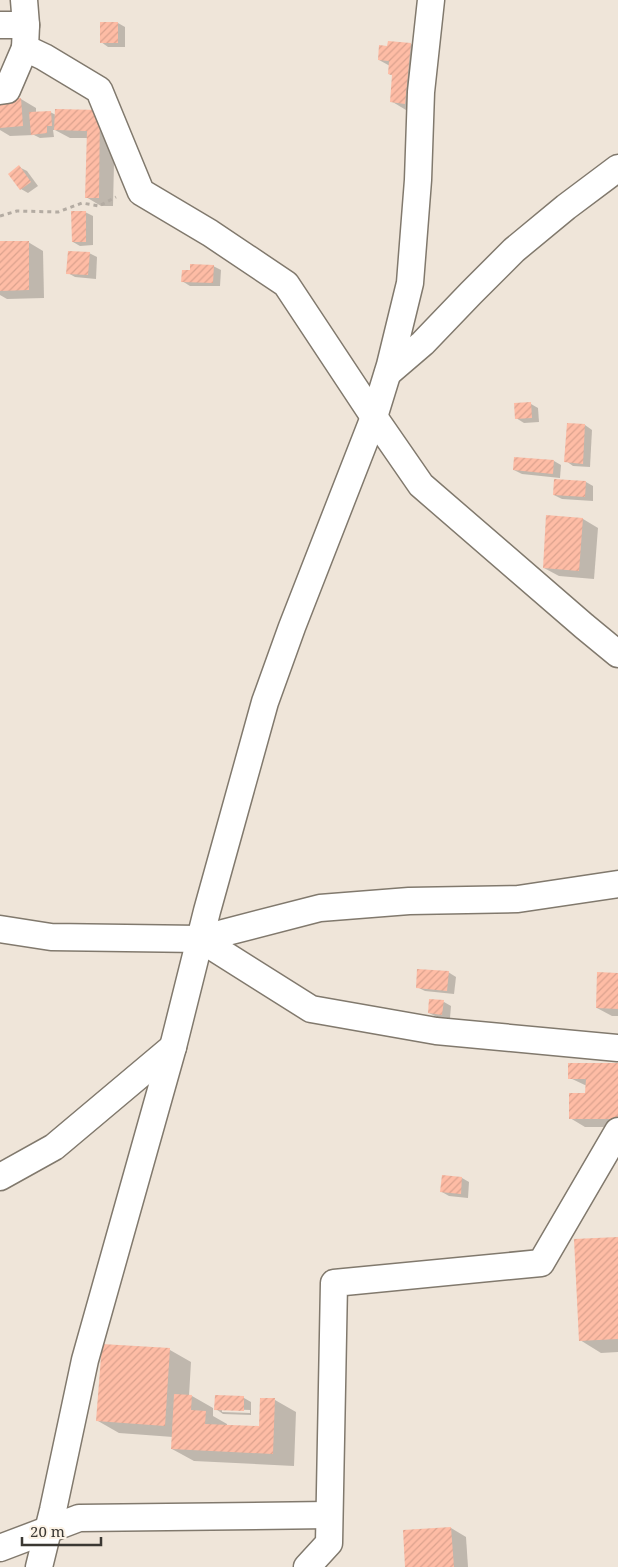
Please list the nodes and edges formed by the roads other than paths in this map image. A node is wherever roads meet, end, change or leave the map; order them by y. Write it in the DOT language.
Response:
graph roads {
  1 [pos="431,0"];
  2 [pos="25,24"];
  3 [pos="0,25"];
  4 [pos="0,91"];
  5 [pos="618,168"];
  6 [pos="388,374"];
  7 [pos="374,417"];
  8 [pos="618,654"];
  9 [pos="618,884"];
  10 [pos="0,929"];
  11 [pos="200,939"];
  12 [pos="173,1047"];
  13 [pos="618,1048"];
  14 [pos="618,1131"];
  15 [pos="0,1177"];
  16 [pos="329,1515"];
  17 [pos="48,1530"];
  18 [pos="0,1548"];
  19 [pos="39,1567"];
  20 [pos="307,1567"];
  1 -- 6 [label="street"];
  2 -- 3 [label="street"];
  2 -- 4 [label="street"];
  2 -- 7 [label="street"];
  5 -- 6 [label="street"];
  6 -- 7 [label="street"];
  7 -- 8 [label="street"];
  7 -- 11 [label="street"];
  9 -- 11 [label="street"];
  10 -- 11 [label="street"];
  11 -- 12 [label="street"];
  11 -- 13 [label="street"];
  12 -- 15 [label="street"];
  12 -- 17 [label="street"];
  14 -- 16 [label="street"];
  16 -- 17 [label="street"];
  16 -- 20 [label="street"];
  17 -- 18 [label="street"];
  17 -- 19 [label="street"];
}
